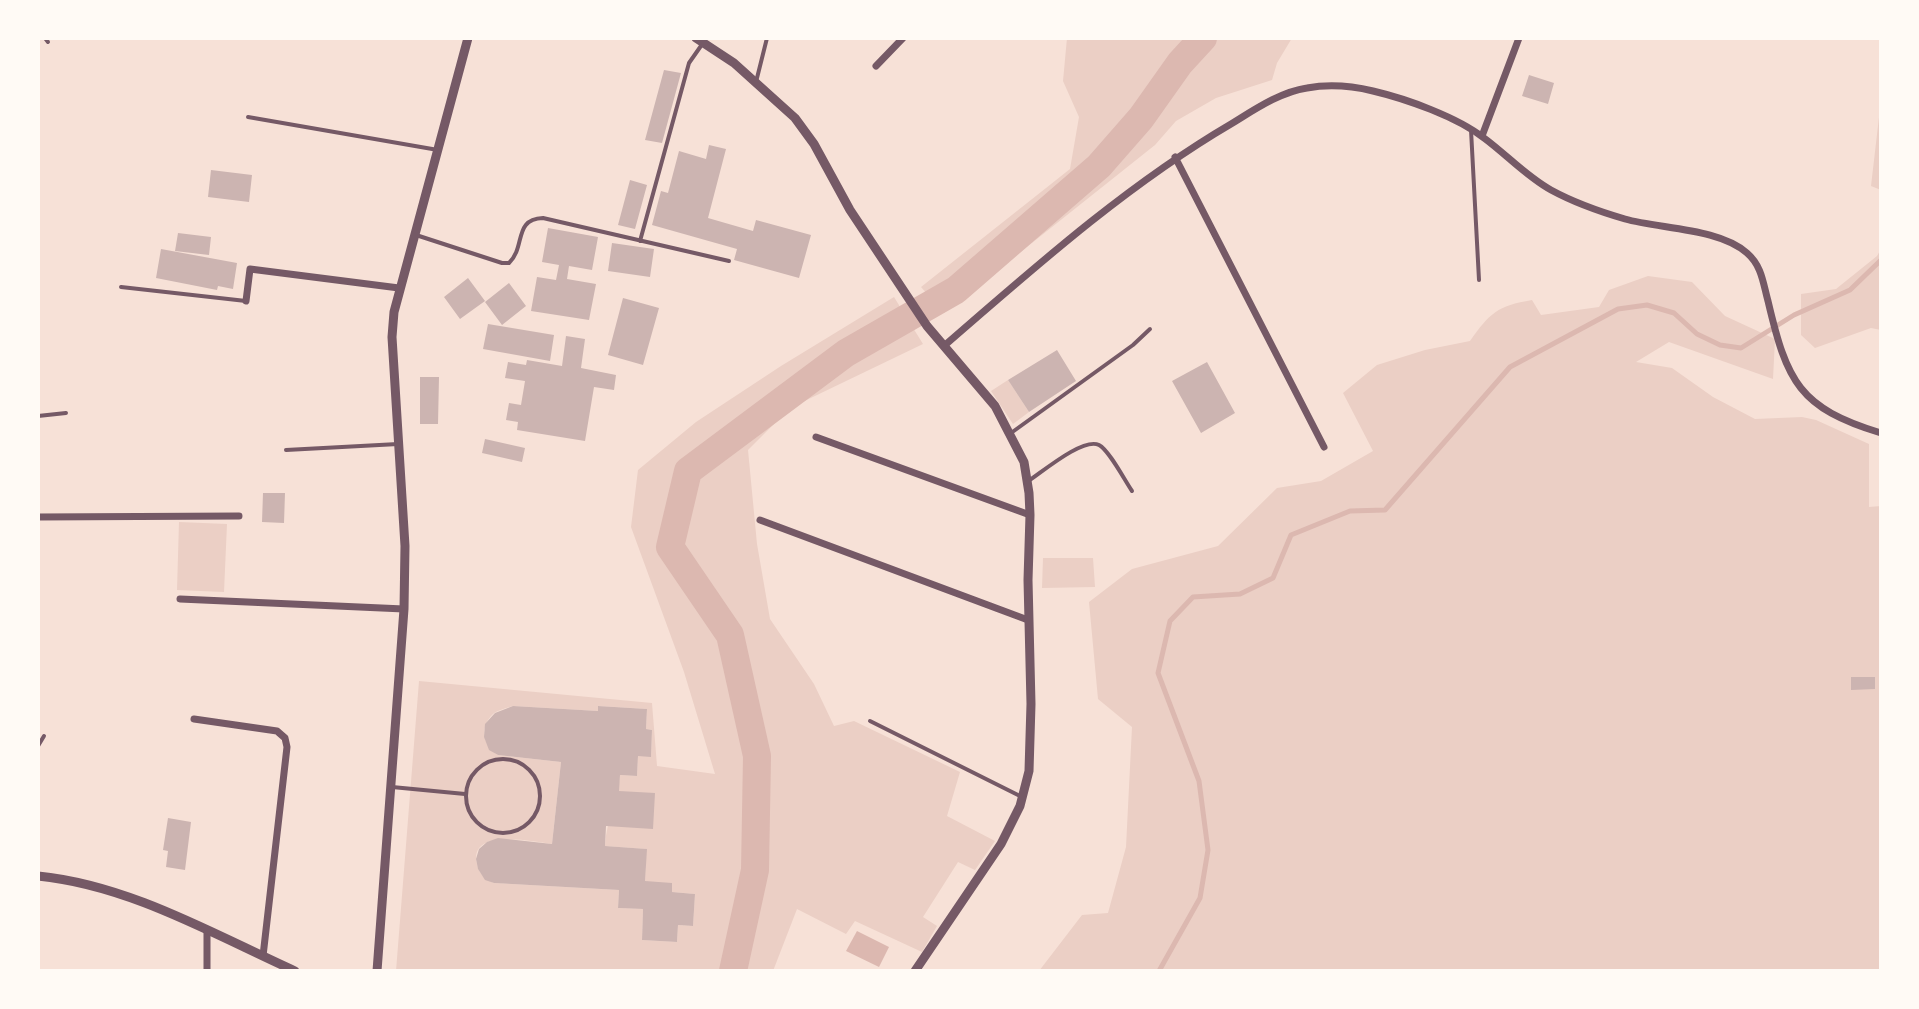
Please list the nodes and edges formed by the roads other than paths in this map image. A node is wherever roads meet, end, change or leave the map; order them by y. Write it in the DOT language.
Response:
graph roads {
  1 [pos="468,38"];
  2 [pos="767,38"];
  3 [pos="903,38"];
  4 [pos="1519,38"];
  5 [pos="700,40"];
  6 [pos="876,66"];
  7 [pos="756,82"];
  8 [pos="248,117"];
  9 [pos="1471,130"];
  10 [pos="1482,136"];
  11 [pos="438,150"];
  12 [pos="1175,157"];
  13 [pos="414,234"];
  14 [pos="640,241"];
  15 [pos="729,261"];
  16 [pos="1479,280"];
  17 [pos="121,287"];
  18 [pos="399,288"];
  19 [pos="246,301"];
  20 [pos="1150,329"];
  21 [pos="944,346"];
  22 [pos="66,413"];
  23 [pos="38,416"];
  24 [pos="1881,433"];
  25 [pos="1010,434"];
  26 [pos="816,437"];
  27 [pos="398,444"];
  28 [pos="1324,447"];
  29 [pos="286,450"];
  30 [pos="1027,482"];
  31 [pos="1132,491"];
  32 [pos="1030,515"];
  33 [pos="239,516"];
  34 [pos="38,517"];
  35 [pos="760,520"];
  36 [pos="180,599"];
  37 [pos="404,609"];
  38 [pos="1028,620"];
  39 [pos="194,719"];
  40 [pos="870,721"];
  41 [pos="44,736"];
  42 [pos="38,746"];
  43 [pos="391,786"];
  44 [pos="465,794"];
  45 [pos="1022,797"];
  46 [pos="38,876"];
  47 [pos="207,931"];
  48 [pos="263,956"];
  49 [pos="207,971"];
  50 [pos="295,971"];
  51 [pos="377,971"];
  52 [pos="915,971"];
  1 -- 11 [label="street"];
  2 -- 7 [label="lane"];
  3 -- 6 [label="street"];
  4 -- 10 [label="street"];
  5 -- 7 [label="street"];
  5 -- 14 [label="lane"];
  7 -- 21 [label="street"];
  8 -- 11 [label="lane"];
  9 -- 10 [label="street"];
  9 -- 12 [label="street"];
  9 -- 16 [label="lane"];
  10 -- 24 [label="street"];
  11 -- 13 [label="street"];
  12 -- 21 [label="street"];
  12 -- 28 [label="street"];
  13 -- 14 [label="lane"];
  13 -- 18 [label="street"];
  14 -- 15 [label="lane"];
  17 -- 19 [label="lane"];
  18 -- 19 [label="street"];
  18 -- 27 [label="street"];
  20 -- 25 [label="lane"];
  21 -- 25 [label="street"];
  22 -- 23 [label="lane"];
  25 -- 30 [label="street"];
  26 -- 32 [label="street"];
  27 -- 29 [label="lane"];
  27 -- 37 [label="street"];
  30 -- 31 [label="lane"];
  30 -- 32 [label="street"];
  32 -- 38 [label="street"];
  33 -- 34 [label="street"];
  35 -- 38 [label="street"];
  36 -- 37 [label="street"];
  37 -- 43 [label="street"];
  38 -- 45 [label="street"];
  39 -- 48 [label="street"];
  40 -- 45 [label="lane"];
  41 -- 42 [label="lane"];
  43 -- 44 [label="lane"];
  43 -- 51 [label="street"];
  44 -- 44 [label="lane"];
  45 -- 52 [label="street"];
  46 -- 47 [label="street"];
  47 -- 48 [label="street"];
  47 -- 49 [label="street"];
  48 -- 50 [label="street"];
}
